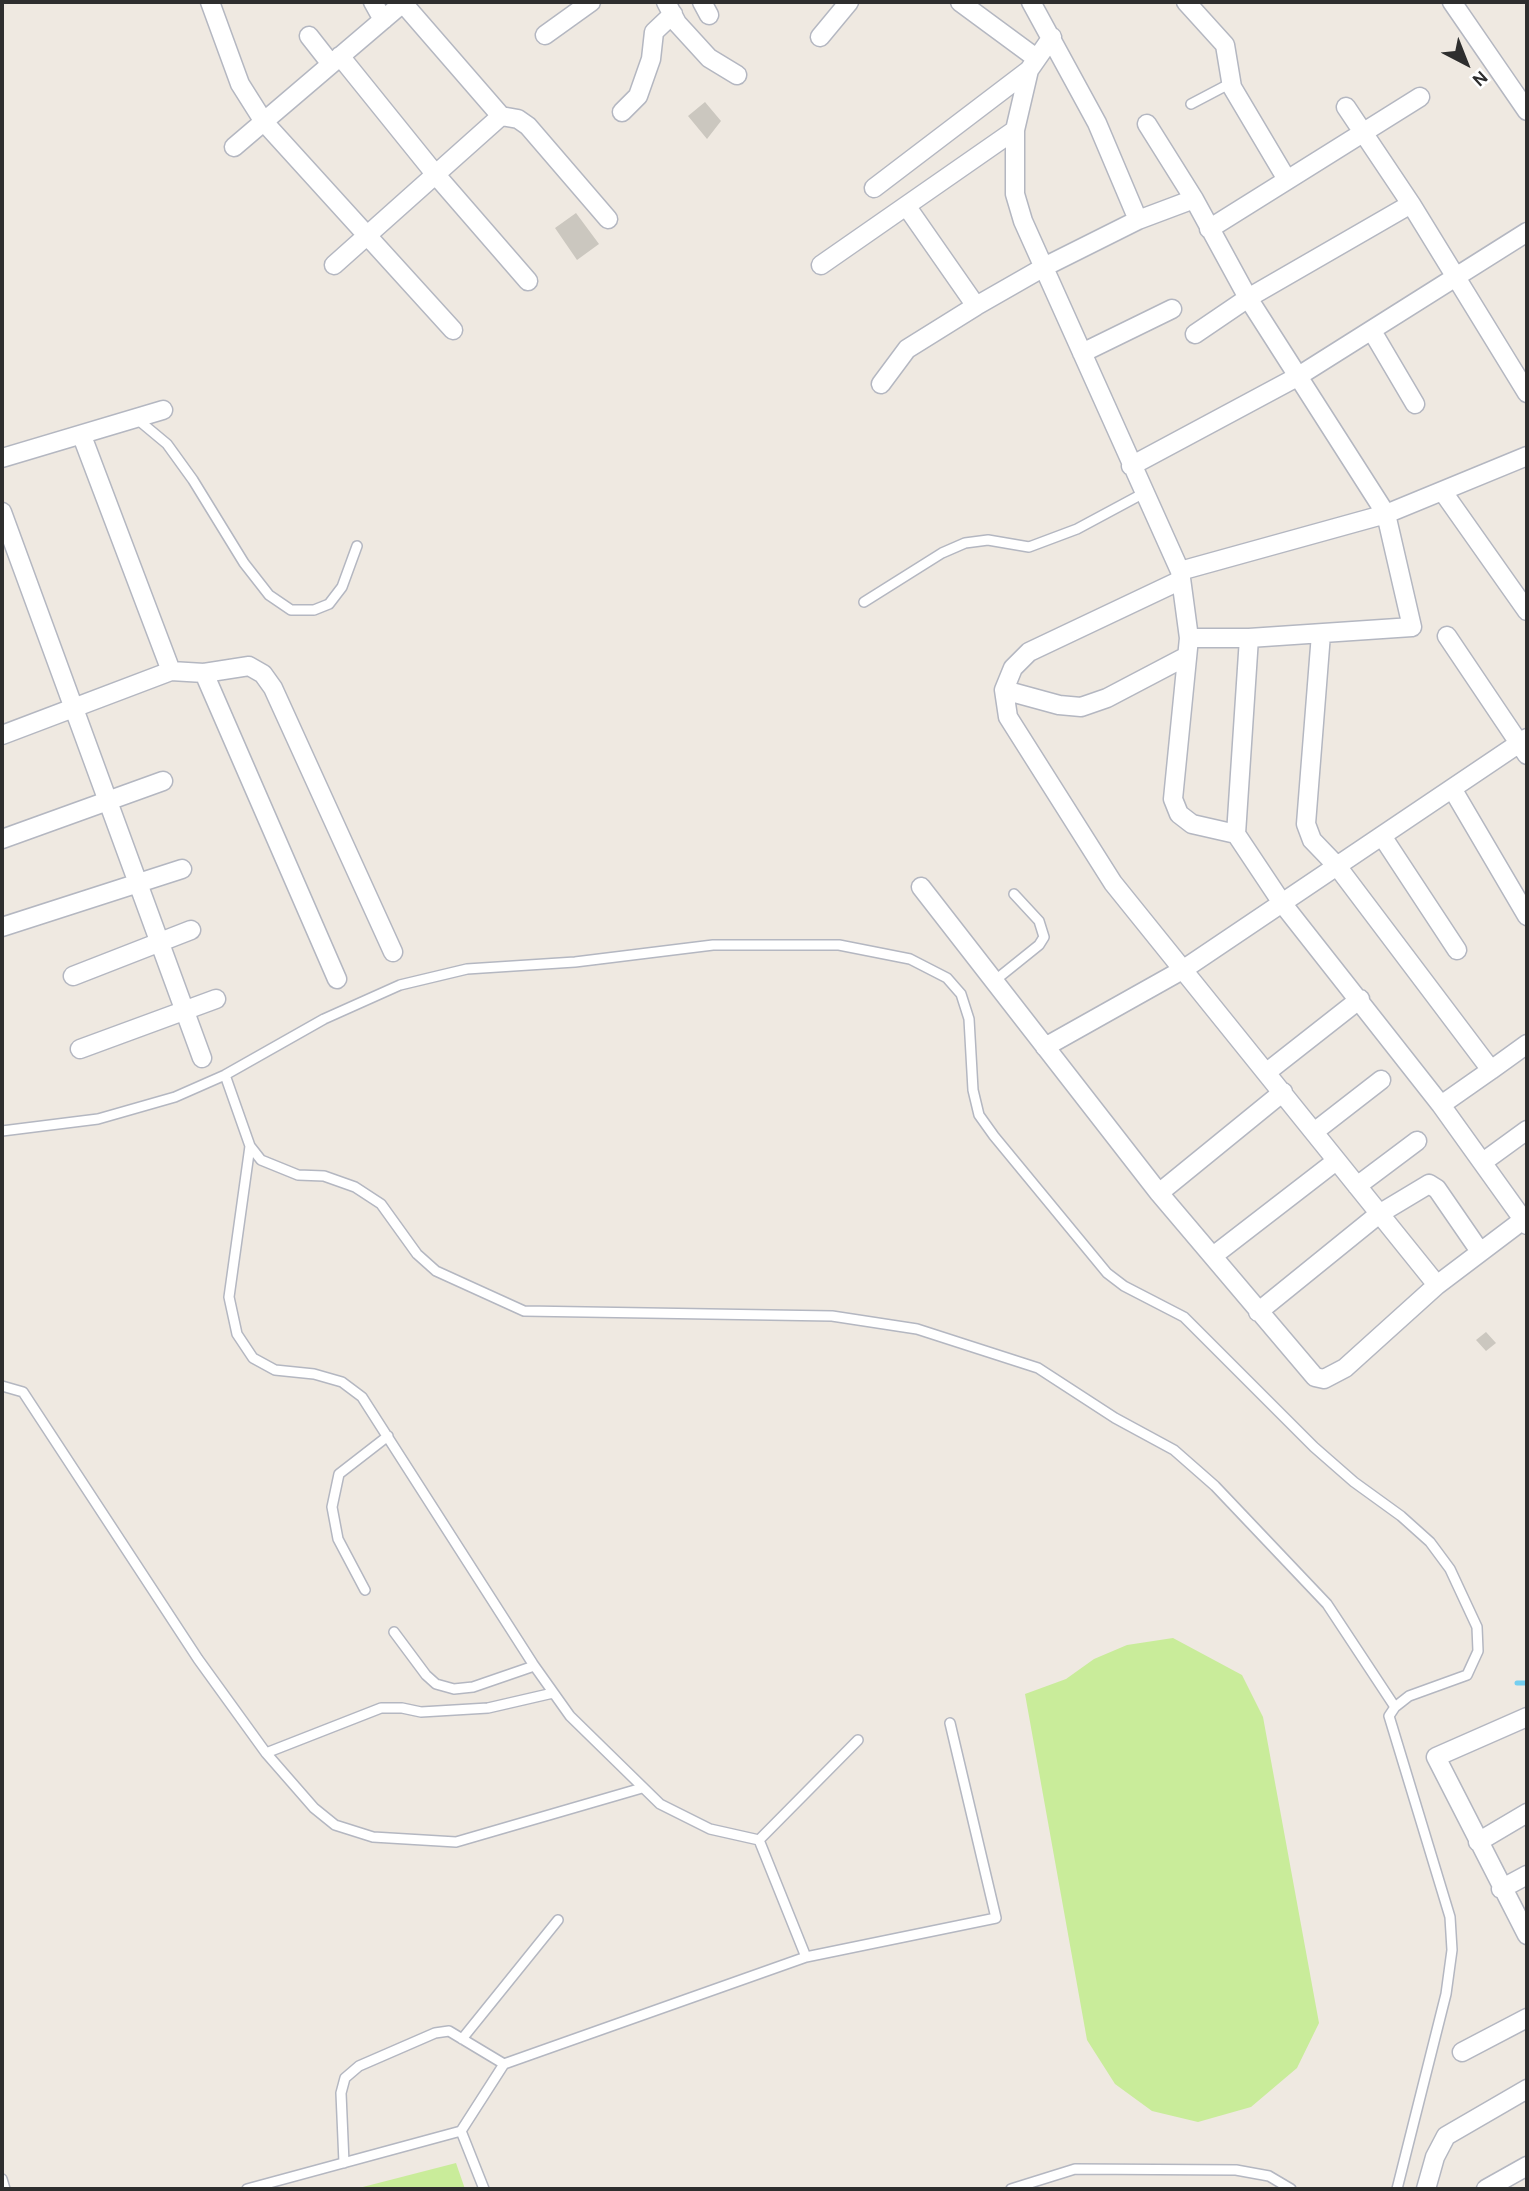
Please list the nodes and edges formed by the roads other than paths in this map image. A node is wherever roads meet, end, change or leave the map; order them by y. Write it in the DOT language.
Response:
graph roads {
  1 [pos="210,2"];
  2 [pos="373,2"];
  3 [pos="403,2"];
  4 [pos="591,2"];
  5 [pos="849,2"];
  6 [pos="960,2"];
  7 [pos="1031,2"];
  8 [pos="1186,2"];
  9 [pos="1452,2"];
  10 [pos="669,8"];
  11 [pos="383,20"];
  12 [pos="545,35"];
  13 [pos="309,36"];
  14 [pos="820,37"];
  15 [pos="1052,37"];
  16 [pos="336,60"];
  17 [pos="1032,64"];
  18 [pos="737,75"];
  19 [pos="1231,83"];
  20 [pos="1420,97"];
  21 [pos="1191,104"];
  22 [pos="1346,107"];
  23 [pos="1527,111"];
  24 [pos="622,112"];
  25 [pos="501,117"];
  26 [pos="264,122"];
  27 [pos="1147,124"];
  28 [pos="1015,130"];
  29 [pos="1362,132"];
  30 [pos="234,146"];
  31 [pos="436,175"];
  32 [pos="1286,177"];
  33 [pos="874,188"];
  34 [pos="1194,199"];
  35 [pos="1410,204"];
  36 [pos="907,207"];
  37 [pos="608,219"];
  38 [pos="1138,220"];
  39 [pos="1209,229"];
  40 [pos="1527,232"];
  41 [pos="368,236"];
  42 [pos="334,265"];
  43 [pos="821,265"];
  44 [pos="1045,266"];
  45 [pos="1457,278"];
  46 [pos="528,281"];
  47 [pos="1248,298"];
  48 [pos="976,306"];
  49 [pos="1172,309"];
  50 [pos="453,330"];
  51 [pos="1371,331"];
  52 [pos="1195,334"];
  53 [pos="1082,353"];
  54 [pos="1297,377"];
  55 [pos="881,384"];
  56 [pos="1527,393"];
  57 [pos="1415,404"];
  58 [pos="163,410"];
  59 [pos="137,419"];
  60 [pos="82,436"];
  61 [pos="2,458"];
  62 [pos="1525,462"];
  63 [pos="1131,466"];
  64 [pos="1443,492"];
  65 [pos="1144,494"];
  66 [pos="2,512"];
  67 [pos="1386,514"];
  68 [pos="357,546"];
  69 [pos="1181,575"];
  70 [pos="864,602"];
  71 [pos="1527,611"];
  72 [pos="1321,634"];
  73 [pos="1447,636"];
  74 [pos="1189,638"];
  75 [pos="1248,638"];
  76 [pos="1187,656"];
  77 [pos="170,671"];
  78 [pos="204,673"];
  79 [pos="1004,690"];
  80 [pos="72,708"];
  81 [pos="2,735"];
  82 [pos="1525,745"];
  83 [pos="163,781"];
  84 [pos="1453,790"];
  85 [pos="107,802"];
  86 [pos="1236,834"];
  87 [pos="1382,836"];
  88 [pos="2,839"];
  89 [pos="1337,866"];
  90 [pos="182,869"];
  91 [pos="136,882"];
  92 [pos="920,887"];
  93 [pos="1014,894"];
  94 [pos="1282,903"];
  95 [pos="1527,916"];
  96 [pos="2,927"];
  97 [pos="191,930"];
  98 [pos="160,942"];
  99 [pos="1457,950"];
  100 [pos="393,952"];
  101 [pos="1184,968"];
  102 [pos="73,976"];
  103 [pos="337,979"];
  104 [pos="993,982"];
  105 [pos="216,999"];
  106 [pos="1360,999"];
  107 [pos="185,1010"];
  108 [pos="1527,1044"];
  109 [pos="1045,1047"];
  110 [pos="80,1049"];
  111 [pos="202,1058"];
  112 [pos="1491,1070"];
  113 [pos="1267,1072"];
  114 [pos="225,1075"];
  115 [pos="1381,1080"];
  116 [pos="1283,1092"];
  117 [pos="1441,1105"];
  118 [pos="1527,1130"];
  119 [pos="2,1131"];
  120 [pos="1314,1132"];
  121 [pos="1417,1141"];
  122 [pos="250,1146"];
  123 [pos="1336,1161"];
  124 [pos="1483,1162"];
  125 [pos="1357,1186"];
  126 [pos="1159,1193"];
  127 [pos="1379,1214"];
  128 [pos="1526,1221"];
  129 [pos="1479,1250"];
  130 [pos="1213,1256"];
  131 [pos="1437,1284"];
  132 [pos="1258,1312"];
  133 [pos="2,1386"];
  134 [pos="388,1436"];
  135 [pos="365,1590"];
  136 [pos="394,1632"];
  137 [pos="534,1666"];
  138 [pos="553,1693"];
  139 [pos="1395,1707"];
  140 [pos="1527,1717"];
  141 [pos="950,1723"];
  142 [pos="858,1740"];
  143 [pos="266,1753"];
  144 [pos="642,1788"];
  145 [pos="1527,1813"];
  146 [pos="759,1840"];
  147 [pos="1478,1842"];
  148 [pos="1527,1875"];
  149 [pos="1501,1889"];
  150 [pos="558,1920"];
  151 [pos="1527,1935"];
  152 [pos="806,1957"];
  153 [pos="1527,2018"];
  154 [pos="462,2039"];
  155 [pos="1462,2052"];
  156 [pos="504,2064"];
  157 [pos="1527,2089"];
  158 [pos="461,2131"];
  159 [pos="344,2163"];
  160 [pos="1525,2172"];
  161 [pos="2,2179"];
  162 [pos="5,2189"];
  163 [pos="247,2189"];
  164 [pos="484,2189"];
  165 [pos="1011,2189"];
  166 [pos="1290,2189"];
  167 [pos="1397,2189"];
  168 [pos="1426,2189"];
  169 [pos="1486,2189"];
  1 -- 26 [label="street"];
  2 -- 11 [label="street"];
  3 -- 11 [label="street"];
  3 -- 25 [label="street"];
  4 -- 12 [label="street"];
  5 -- 14 [label="street"];
  6 -- 17 [label="street"];
  7 -- 15 [label="street"];
  8 -- 19 [label="street"];
  9 -- 23 [label="street"];
  10 -- 18 [label="street"];
  10 -- 24 [label="street"];
  11 -- 16 [label="street"];
  13 -- 16 [label="street"];
  15 -- 17 [label="street"];
  15 -- 38 [label="street"];
  16 -- 26 [label="street"];
  16 -- 31 [label="street"];
  17 -- 28 [label="street"];
  17 -- 33 [label="street"];
  19 -- 21 [label="lane"];
  19 -- 32 [label="street"];
  20 -- 29 [label="street"];
  22 -- 29 [label="street"];
  25 -- 31 [label="street"];
  25 -- 37 [label="street"];
  26 -- 30 [label="street"];
  26 -- 41 [label="street"];
  27 -- 34 [label="street"];
  28 -- 36 [label="street"];
  28 -- 44 [label="street"];
  29 -- 32 [label="street"];
  29 -- 35 [label="street"];
  31 -- 41 [label="street"];
  31 -- 46 [label="street"];
  32 -- 39 [label="street"];
  34 -- 38 [label="street"];
  34 -- 39 [label="street"];
  35 -- 45 [label="street"];
  35 -- 47 [label="street"];
  36 -- 43 [label="street"];
  36 -- 48 [label="street"];
  38 -- 44 [label="street"];
  39 -- 47 [label="street"];
  40 -- 45 [label="street"];
  41 -- 42 [label="street"];
  41 -- 50 [label="street"];
  44 -- 48 [label="street"];
  44 -- 53 [label="street"];
  45 -- 51 [label="street"];
  45 -- 56 [label="street"];
  47 -- 52 [label="street"];
  47 -- 54 [label="street"];
  48 -- 55 [label="street"];
  49 -- 53 [label="street"];
  51 -- 54 [label="street"];
  51 -- 57 [label="street"];
  53 -- 63 [label="street"];
  54 -- 63 [label="street"];
  54 -- 67 [label="street"];
  58 -- 59 [label="street"];
  59 -- 60 [label="street"];
  59 -- 68 [label="lane"];
  60 -- 61 [label="street"];
  60 -- 77 [label="street"];
  62 -- 64 [label="street"];
  63 -- 65 [label="street"];
  64 -- 67 [label="street"];
  64 -- 71 [label="street"];
  65 -- 69 [label="street"];
  65 -- 70 [label="lane"];
  66 -- 80 [label="street"];
  67 -- 69 [label="street"];
  67 -- 72 [label="street"];
  69 -- 74 [label="street"];
  69 -- 79 [label="street"];
  72 -- 75 [label="street"];
  72 -- 89 [label="street"];
  73 -- 82 [label="street"];
  74 -- 75 [label="street"];
  74 -- 76 [label="street"];
  75 -- 86 [label="street"];
  76 -- 79 [label="street"];
  76 -- 86 [label="street"];
  77 -- 78 [label="street"];
  77 -- 80 [label="street"];
  78 -- 100 [label="street"];
  78 -- 103 [label="street"];
  79 -- 101 [label="street"];
  80 -- 81 [label="street"];
  80 -- 85 [label="street"];
  82 -- 84 [label="street"];
  83 -- 85 [label="street"];
  84 -- 87 [label="street"];
  84 -- 95 [label="street"];
  85 -- 88 [label="street"];
  85 -- 91 [label="street"];
  86 -- 94 [label="street"];
  87 -- 89 [label="street"];
  87 -- 99 [label="street"];
  89 -- 94 [label="street"];
  89 -- 112 [label="street"];
  90 -- 91 [label="street"];
  91 -- 96 [label="street"];
  91 -- 98 [label="street"];
  92 -- 104 [label="street"];
  93 -- 104 [label="lane"];
  94 -- 101 [label="street"];
  94 -- 106 [label="street"];
  97 -- 98 [label="street"];
  98 -- 102 [label="street"];
  98 -- 107 [label="street"];
  101 -- 109 [label="street"];
  101 -- 113 [label="street"];
  104 -- 109 [label="street"];
  105 -- 107 [label="street"];
  106 -- 113 [label="street"];
  106 -- 117 [label="street"];
  107 -- 110 [label="street"];
  107 -- 111 [label="street"];
  108 -- 112 [label="street"];
  109 -- 126 [label="street"];
  112 -- 117 [label="street"];
  113 -- 116 [label="street"];
  114 -- 119 [label="lane"];
  114 -- 122 [label="lane"];
  114 -- 139 [label="lane"];
  115 -- 120 [label="street"];
  116 -- 120 [label="street"];
  116 -- 126 [label="street"];
  117 -- 124 [label="street"];
  118 -- 124 [label="street"];
  120 -- 123 [label="street"];
  121 -- 125 [label="street"];
  122 -- 134 [label="lane"];
  122 -- 139 [label="lane"];
  123 -- 125 [label="street"];
  123 -- 130 [label="street"];
  124 -- 128 [label="street"];
  125 -- 127 [label="street"];
  126 -- 130 [label="street"];
  127 -- 129 [label="street"];
  127 -- 131 [label="street"];
  127 -- 132 [label="street"];
  128 -- 129 [label="street"];
  129 -- 131 [label="street"];
  130 -- 132 [label="street"];
  131 -- 132 [label="street"];
  133 -- 143 [label="lane"];
  134 -- 135 [label="lane"];
  134 -- 137 [label="lane"];
  136 -- 137 [label="lane"];
  137 -- 138 [label="lane"];
  138 -- 143 [label="lane"];
  138 -- 144 [label="lane"];
  139 -- 167 [label="lane"];
  140 -- 147 [label="street"];
  141 -- 152 [label="lane"];
  142 -- 146 [label="lane"];
  143 -- 144 [label="lane"];
  144 -- 146 [label="lane"];
  145 -- 147 [label="street"];
  146 -- 152 [label="lane"];
  147 -- 149 [label="street"];
  148 -- 149 [label="street"];
  149 -- 151 [label="street"];
  150 -- 154 [label="lane"];
  152 -- 156 [label="lane"];
  153 -- 155 [label="street"];
  154 -- 156 [label="lane"];
  154 -- 159 [label="lane"];
  156 -- 158 [label="lane"];
  157 -- 168 [label="street"];
  158 -- 159 [label="lane"];
  158 -- 164 [label="lane"];
  159 -- 163 [label="lane"];
  160 -- 169 [label="street"];
  161 -- 162 [label="lane"];
  165 -- 166 [label="lane"];
}
